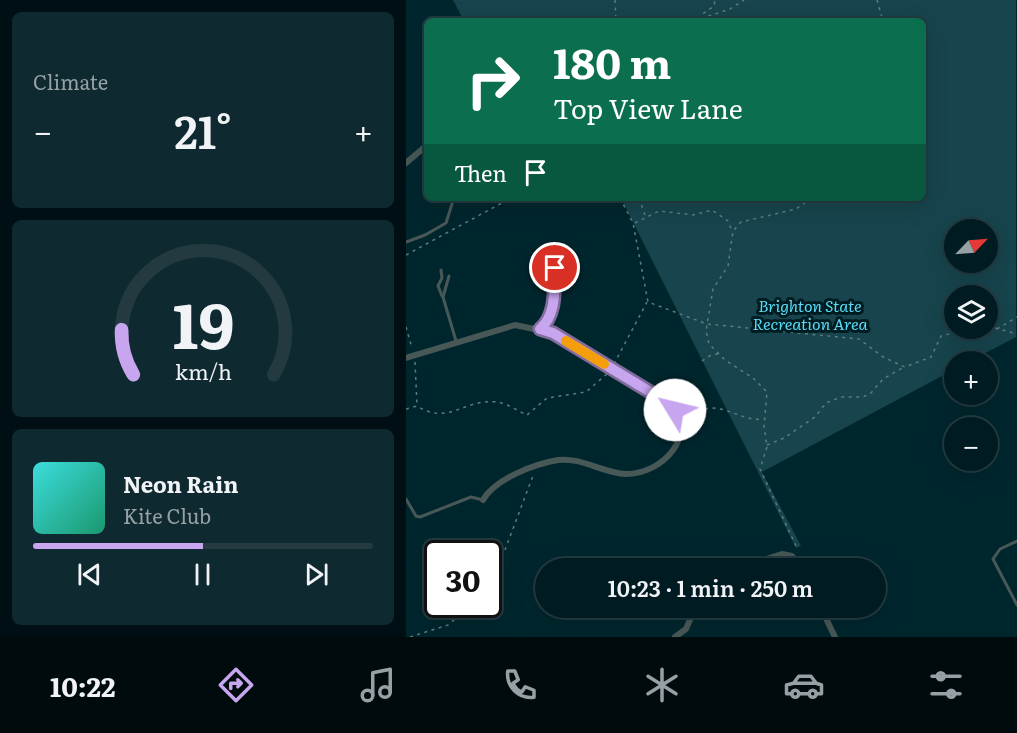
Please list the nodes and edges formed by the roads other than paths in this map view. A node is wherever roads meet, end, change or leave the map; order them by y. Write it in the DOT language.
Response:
graph roads {
  1 [pos="424,148"];
  2 [pos="406,163"];
  3 [pos="452,204"];
  4 [pos="406,242"];
  5 [pos="555,252"];
  6 [pos="441,270"];
  7 [pos="449,276"];
  8 [pos="443,297"];
  9 [pos="540,329"];
  10 [pos="456,343"];
  11 [pos="406,358"];
  12 [pos="675,410"];
  13 [pos="682,432"];
  14 [pos="406,499"];
  15 [pos="483,500"];
  16 [pos="1016,541"];
  17 [pos="772,558"];
  18 [pos="794,558"];
  19 [pos="1016,605"];
  20 [pos="691,618"];
  21 [pos="826,618"];
  22 [pos="676,637"];
  23 [pos="835,637"];
  1 -- 2 [label="street"];
  3 -- 4 [label="lane"];
  5 -- 9 [label="street"];
  6 -- 8 [label="lane"];
  7 -- 8 [label="lane"];
  8 -- 10 [label="lane"];
  9 -- 10 [label="street"];
  9 -- 12 [label="street"];
  10 -- 11 [label="street"];
  12 -- 13 [label="street"];
  12 -- 13 [label="street"];
  13 -- 15 [label="street"];
  14 -- 15 [label="lane"];
  16 -- 19 [label="lane"];
  17 -- 18 [label="street"];
  20 -- 22 [label="street"];
  21 -- 23 [label="street"];
}
